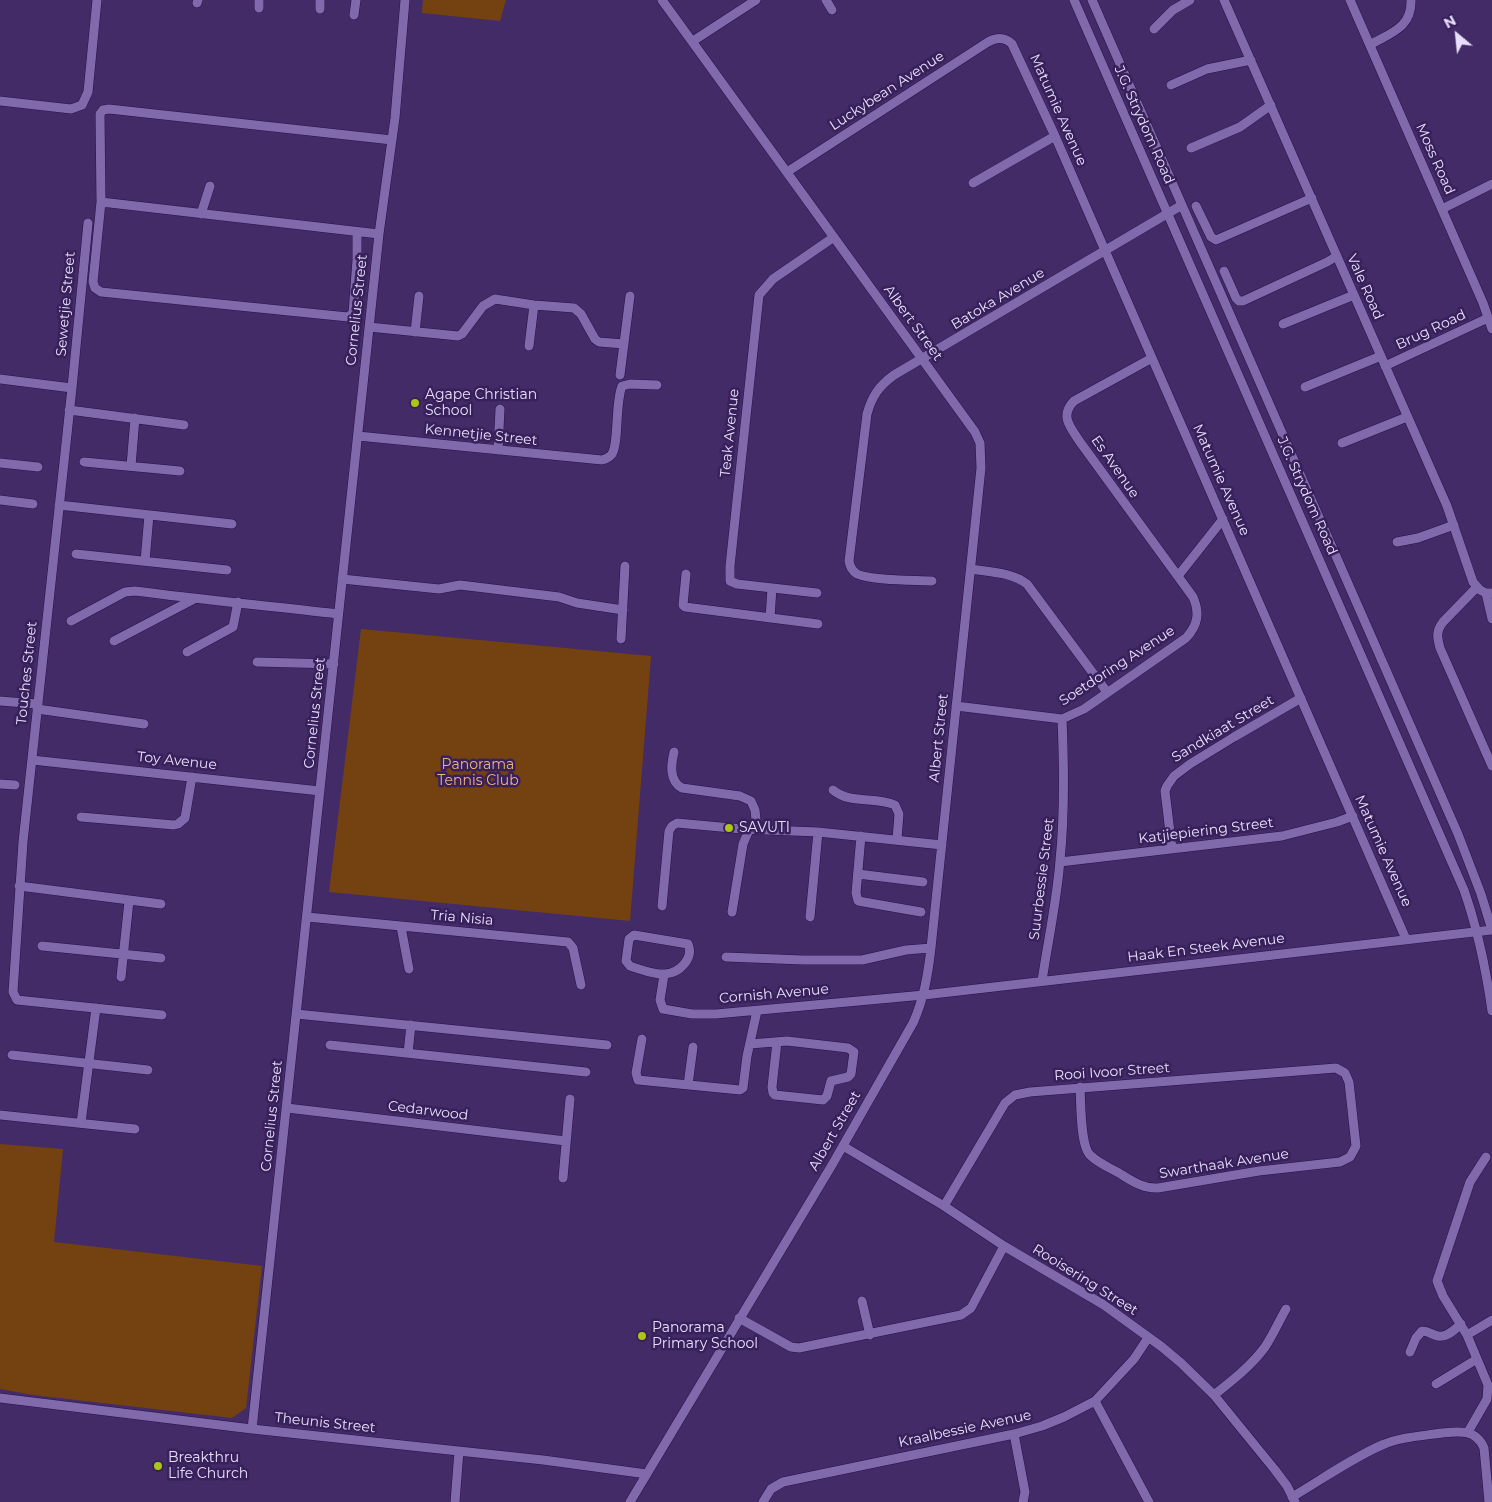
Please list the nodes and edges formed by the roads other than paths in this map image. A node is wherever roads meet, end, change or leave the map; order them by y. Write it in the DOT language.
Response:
graph roads {
  1 [pos="98,0"];
  2 [pos="356,0"];
  3 [pos="404,0"];
  4 [pos="662,0"];
  5 [pos="756,0"];
  6 [pos="826,0"];
  7 [pos="1074,0"];
  8 [pos="1092,0"];
  9 [pos="1190,0"];
  10 [pos="1224,0"];
  11 [pos="1350,0"];
  12 [pos="1411,0"];
  13 [pos="832,10"];
  14 [pos="354,15"];
  15 [pos="1154,29"];
  16 [pos="1003,38"];
  17 [pos="693,41"];
  18 [pos="1370,44"];
  19 [pos="1251,60"];
  20 [pos="1170,85"];
  21 [pos="0,102"];
  22 [pos="1271,105"];
  23 [pos="1055,136"];
  24 [pos="392,140"];
  25 [pos="1191,148"];
  26 [pos="787,172"];
  27 [pos="973,183"];
  28 [pos="1492,184"];
  29 [pos="210,186"];
  30 [pos="1312,198"];
  31 [pos="101,202"];
  32 [pos="1182,205"];
  33 [pos="1196,206"];
  34 [pos="1442,209"];
  35 [pos="1168,213"];
  36 [pos="201,214"];
  37 [pos="88,223"];
  38 [pos="357,232"];
  39 [pos="379,234"];
  40 [pos="834,237"];
  41 [pos="1105,251"];
  42 [pos="1337,256"];
  43 [pos="1224,271"];
  44 [pos="1354,294"];
  45 [pos="419,296"];
  46 [pos="630,296"];
  47 [pos="534,305"];
  48 [pos="1488,318"];
  49 [pos="1283,324"];
  50 [pos="369,327"];
  51 [pos="1492,329"];
  52 [pos="416,332"];
  53 [pos="624,344"];
  54 [pos="529,346"];
  55 [pos="1381,356"];
  56 [pos="1152,358"];
  57 [pos="923,359"];
  58 [pos="1385,366"];
  59 [pos="620,375"];
  60 [pos="0,379"];
  61 [pos="657,385"];
  62 [pos="1305,387"];
  63 [pos="72,388"];
  64 [pos="500,409"];
  65 [pos="69,410"];
  66 [pos="1407,416"];
  67 [pos="135,418"];
  68 [pos="184,425"];
  69 [pos="358,436"];
  70 [pos="1342,443"];
  71 [pos="498,450"];
  72 [pos="84,462"];
  73 [pos="0,463"];
  74 [pos="131,466"];
  75 [pos="38,467"];
  76 [pos="180,471"];
  77 [pos="0,500"];
  78 [pos="33,504"];
  79 [pos="58,505"];
  80 [pos="149,515"];
  81 [pos="1223,519"];
  82 [pos="232,524"];
  83 [pos="1454,525"];
  84 [pos="1397,542"];
  85 [pos="76,554"];
  86 [pos="145,561"];
  87 [pos="625,566"];
  88 [pos="227,570"];
  89 [pos="971,570"];
  90 [pos="686,574"];
  91 [pos="1178,576"];
  92 [pos="342,579"];
  93 [pos="932,581"];
  94 [pos="1477,587"];
  95 [pos="772,588"];
  96 [pos="817,592"];
  97 [pos="1489,593"];
  98 [pos="194,599"];
  99 [pos="238,602"];
  100 [pos="623,610"];
  101 [pos="1490,611"];
  102 [pos="338,614"];
  103 [pos="770,618"];
  104 [pos="1492,619"];
  105 [pos="71,621"];
  106 [pos="1196,623"];
  107 [pos="818,624"];
  108 [pos="621,639"];
  109 [pos="114,641"];
  110 [pos="187,652"];
  111 [pos="256,662"];
  112 [pos="334,664"];
  113 [pos="1106,692"];
  114 [pos="1301,698"];
  115 [pos="0,701"];
  116 [pos="956,706"];
  117 [pos="37,707"];
  118 [pos="1062,719"];
  119 [pos="144,724"];
  120 [pos="674,752"];
  121 [pos="32,760"];
  122 [pos="1492,766"];
  123 [pos="192,777"];
  124 [pos="0,784"];
  125 [pos="15,785"];
  126 [pos="833,790"];
  127 [pos="320,791"];
  128 [pos="1353,816"];
  129 [pos="81,817"];
  130 [pos="749,830"];
  131 [pos="818,832"];
  132 [pos="861,836"];
  133 [pos="897,839"];
  134 [pos="942,845"];
  135 [pos="1172,849"];
  136 [pos="1060,862"];
  137 [pos="858,874"];
  138 [pos="923,882"];
  139 [pos="19,886"];
  140 [pos="129,901"];
  141 [pos="161,904"];
  142 [pos="662,906"];
  143 [pos="732,912"];
  144 [pos="921,912"];
  145 [pos="307,917"];
  146 [pos="810,918"];
  147 [pos="401,927"];
  148 [pos="1492,930"];
  149 [pos="1478,931"];
  150 [pos="1406,939"];
  151 [pos="42,946"];
  152 [pos="931,948"];
  153 [pos="123,954"];
  154 [pos="726,956"];
  155 [pos="161,958"];
  156 [pos="409,969"];
  157 [pos="664,975"];
  158 [pos="121,977"];
  159 [pos="1042,981"];
  160 [pos="581,985"];
  161 [pos="924,995"];
  162 [pos="96,1008"];
  163 [pos="757,1011"];
  164 [pos="1492,1011"];
  165 [pos="296,1014"];
  166 [pos="162,1015"];
  167 [pos="411,1025"];
  168 [pos="642,1039"];
  169 [pos="777,1042"];
  170 [pos="750,1044"];
  171 [pos="330,1045"];
  172 [pos="607,1045"];
  173 [pos="693,1047"];
  174 [pos="408,1053"];
  175 [pos="12,1055"];
  176 [pos="88,1063"];
  177 [pos="148,1070"];
  178 [pos="1343,1071"];
  179 [pos="586,1072"];
  180 [pos="688,1085"];
  181 [pos="1080,1087"];
  182 [pos="570,1099"];
  183 [pos="287,1108"];
  184 [pos="0,1115"];
  185 [pos="81,1123"];
  186 [pos="136,1129"];
  187 [pos="566,1141"];
  188 [pos="843,1146"];
  189 [pos="1486,1157"];
  190 [pos="563,1178"];
  191 [pos="944,1206"];
  192 [pos="1004,1246"];
  193 [pos="862,1301"];
  194 [pos="1286,1309"];
  195 [pos="739,1318"];
  196 [pos="1492,1320"];
  197 [pos="1462,1324"];
  198 [pos="870,1335"];
  199 [pos="1467,1335"];
  200 [pos="1148,1338"];
  201 [pos="1410,1352"];
  202 [pos="1477,1358"];
  203 [pos="1488,1372"];
  204 [pos="1436,1384"];
  205 [pos="1214,1396"];
  206 [pos="0,1398"];
  207 [pos="1095,1401"];
  208 [pos="252,1429"];
  209 [pos="1468,1432"];
  210 [pos="1014,1434"];
  211 [pos="459,1451"];
  212 [pos="647,1474"];
  213 [pos="1293,1500"];
  214 [pos="455,1502"];
  215 [pos="630,1502"];
  216 [pos="763,1502"];
  217 [pos="1023,1502"];
  218 [pos="1149,1502"];
  219 [pos="1488,1502"];
  1 -- 21 [label="street"];
  2 -- 14 [label="street"];
  3 -- 24 [label="street, Cornelius Street"];
  4 -- 17 [label="street, Albert Street"];
  5 -- 17 [label="street"];
  6 -- 13 [label="street"];
  7 -- 35 [label="street, J.G. Strydom Road"];
  8 -- 32 [label="street, J.G. Strydom Road"];
  9 -- 15 [label="street"];
  10 -- 19 [label="street, Vale Road"];
  11 -- 18 [label="street, Moss Road"];
  12 -- 18 [label="street"];
  16 -- 23 [label="street, Matumie Avenue"];
  16 -- 26 [label="street, Luckybean Avenue"];
  17 -- 26 [label="street, Albert Street"];
  18 -- 34 [label="street, Moss Road"];
  19 -- 20 [label="street"];
  19 -- 22 [label="street, Vale Road"];
  22 -- 25 [label="street"];
  22 -- 30 [label="street, Vale Road"];
  23 -- 27 [label="street"];
  23 -- 41 [label="street, Matumie Avenue"];
  24 -- 31 [label="street"];
  24 -- 39 [label="street, Cornelius Street"];
  26 -- 40 [label="street, Albert Street"];
  28 -- 34 [label="street"];
  29 -- 36 [label="street"];
  30 -- 33 [label="street"];
  30 -- 42 [label="street, Vale Road"];
  31 -- 36 [label="street"];
  31 -- 38 [label="street"];
  32 -- 35 [label="street, Batoka Avenue"];
  32 -- 148 [label="street, J.G. Strydom Road"];
  34 -- 48 [label="street, Moss Road"];
  35 -- 41 [label="street, Batoka Avenue"];
  35 -- 149 [label="street, J.G. Strydom Road"];
  36 -- 38 [label="street"];
  37 -- 63 [label="street, Sewetjie Street"];
  38 -- 39 [label="street"];
  39 -- 50 [label="street, Cornelius Street"];
  40 -- 57 [label="street, Albert Street"];
  40 -- 95 [label="street, Teak Avenue"];
  41 -- 56 [label="street, Matumie Avenue"];
  41 -- 57 [label="street, Batoka Avenue"];
  42 -- 43 [label="street"];
  42 -- 44 [label="street, Vale Road"];
  44 -- 49 [label="street"];
  44 -- 55 [label="street, Vale Road"];
  45 -- 52 [label="street"];
  46 -- 53 [label="street"];
  47 -- 52 [label="street"];
  47 -- 53 [label="street"];
  47 -- 54 [label="street"];
  48 -- 51 [label="street, Moss Road"];
  48 -- 58 [label="street, Brug Road"];
  50 -- 52 [label="street"];
  50 -- 69 [label="street, Cornelius Street"];
  53 -- 59 [label="street"];
  55 -- 58 [label="street, Vale Road"];
  55 -- 62 [label="street"];
  56 -- 81 [label="street, Matumie Avenue"];
  56 -- 91 [label="street, Es Avenue"];
  57 -- 89 [label="street, Albert Street"];
  57 -- 93 [label="street, Batoka Avenue"];
  58 -- 66 [label="street, Vale Road"];
  60 -- 63 [label="street"];
  61 -- 71 [label="street, Kennetjie Street"];
  63 -- 65 [label="street, Touches Street"];
  64 -- 71 [label="street"];
  65 -- 67 [label="street"];
  65 -- 79 [label="street, Touches Street"];
  66 -- 70 [label="street"];
  66 -- 83 [label="street, Vale Road"];
  67 -- 68 [label="street"];
  67 -- 74 [label="street"];
  69 -- 71 [label="street, Kennetjie Street"];
  69 -- 92 [label="street, Cornelius Street"];
  72 -- 74 [label="street"];
  73 -- 75 [label="street"];
  74 -- 76 [label="street"];
  77 -- 78 [label="street"];
  79 -- 80 [label="street"];
  79 -- 117 [label="street, Touches Street"];
  80 -- 82 [label="street"];
  80 -- 86 [label="street"];
  81 -- 91 [label="street"];
  81 -- 114 [label="street, Matumie Avenue"];
  83 -- 84 [label="street"];
  83 -- 94 [label="street, Vale Road"];
  85 -- 86 [label="street"];
  86 -- 88 [label="street"];
  87 -- 100 [label="street"];
  89 -- 113 [label="street"];
  89 -- 116 [label="street, Albert Street"];
  90 -- 103 [label="street"];
  91 -- 106 [label="street, Es Avenue"];
  92 -- 100 [label="street"];
  92 -- 102 [label="street, Cornelius Street"];
  94 -- 97 [label="street"];
  94 -- 122 [label="street"];
  95 -- 96 [label="street, Teak Avenue"];
  95 -- 103 [label="street"];
  97 -- 101 [label="street"];
  98 -- 99 [label="street"];
  98 -- 105 [label="street"];
  98 -- 109 [label="street"];
  99 -- 102 [label="street"];
  99 -- 110 [label="street"];
  100 -- 108 [label="street"];
  101 -- 104 [label="street"];
  102 -- 112 [label="street, Cornelius Street"];
  103 -- 107 [label="street"];
  106 -- 113 [label="street, Soetdoring Avenue"];
  111 -- 112 [label="street"];
  112 -- 127 [label="street, Cornelius Street"];
  113 -- 118 [label="street, Soetdoring Avenue"];
  114 -- 128 [label="street, Matumie Avenue"];
  114 -- 135 [label="street, Sandkiaat Street"];
  115 -- 117 [label="street"];
  116 -- 118 [label="street, Soetdoring Avenue"];
  116 -- 134 [label="street, Albert Street"];
  117 -- 119 [label="street"];
  117 -- 121 [label="street, Touches Street"];
  118 -- 136 [label="street, Suurbessie Street"];
  120 -- 130 [label="street"];
  121 -- 123 [label="street, Toy Avenue"];
  121 -- 139 [label="street, Touches Street"];
  123 -- 127 [label="street, Toy Avenue"];
  123 -- 129 [label="street"];
  124 -- 125 [label="street"];
  126 -- 133 [label="street"];
  127 -- 145 [label="street, Cornelius Street"];
  128 -- 135 [label="street, Katjiepiering Street"];
  128 -- 150 [label="street, Matumie Avenue"];
  130 -- 131 [label="street"];
  130 -- 142 [label="street"];
  130 -- 143 [label="street"];
  131 -- 132 [label="street"];
  131 -- 146 [label="street"];
  132 -- 133 [label="street"];
  132 -- 137 [label="street"];
  133 -- 134 [label="street"];
  134 -- 152 [label="street, Albert Street"];
  135 -- 136 [label="street, Katjiepiering Street"];
  136 -- 159 [label="street, Suurbessie Street"];
  137 -- 138 [label="street"];
  137 -- 144 [label="street"];
  139 -- 140 [label="street"];
  139 -- 162 [label="street, Touches Street"];
  140 -- 141 [label="street"];
  140 -- 153 [label="street"];
  145 -- 147 [label="street, Tria Nisia"];
  145 -- 165 [label="street, Cornelius Street"];
  147 -- 156 [label="street"];
  147 -- 160 [label="street, Tria Nisia"];
  148 -- 149 [label="street, Haak En Steek Avenue"];
  149 -- 150 [label="street, Haak En Steek Avenue"];
  149 -- 164 [label="street, J.G. Strydom Road"];
  150 -- 159 [label="street, Haak En Steek Avenue"];
  151 -- 153 [label="street"];
  152 -- 154 [label="street"];
  152 -- 161 [label="street, Albert Street"];
  153 -- 155 [label="street"];
  153 -- 158 [label="street"];
  157 -- 157 [label="street"];
  157 -- 163 [label="street, Cornish Avenue"];
  159 -- 161 [label="street, Haak En Steek Avenue"];
  161 -- 163 [label="street, Cornish Avenue"];
  161 -- 188 [label="street, Albert Street"];
  162 -- 166 [label="street"];
  162 -- 176 [label="street"];
  163 -- 170 [label="street"];
  165 -- 167 [label="street"];
  165 -- 183 [label="street, Cornelius Street"];
  167 -- 172 [label="street"];
  167 -- 174 [label="street"];
  168 -- 180 [label="street"];
  169 -- 169 [label="street"];
  169 -- 170 [label="street"];
  170 -- 180 [label="street"];
  171 -- 174 [label="street"];
  173 -- 180 [label="street"];
  174 -- 179 [label="street"];
  175 -- 176 [label="street"];
  176 -- 177 [label="street"];
  176 -- 185 [label="street"];
  178 -- 181 [label="street, Rooi Ivoor Street"];
  178 -- 181 [label="street, Swarthaak Avenue"];
  181 -- 191 [label="street, Rooi Ivoor Street"];
  182 -- 187 [label="street"];
  183 -- 187 [label="street, Cedarwood"];
  183 -- 208 [label="street, Cornelius Street"];
  184 -- 185 [label="street"];
  185 -- 186 [label="street"];
  187 -- 190 [label="street"];
  188 -- 191 [label="street, Rooisering Street"];
  188 -- 195 [label="street, Albert Street"];
  189 -- 197 [label="street"];
  191 -- 192 [label="street, Rooisering Street"];
  192 -- 198 [label="street"];
  192 -- 200 [label="street, Rooisering Street"];
  193 -- 198 [label="street"];
  194 -- 205 [label="street"];
  195 -- 198 [label="street"];
  195 -- 212 [label="street, Albert Street"];
  196 -- 199 [label="street"];
  197 -- 199 [label="street"];
  197 -- 201 [label="street"];
  199 -- 202 [label="street"];
  200 -- 205 [label="street, Rooisering Street"];
  200 -- 207 [label="street, Kraalbessie Avenue"];
  202 -- 203 [label="street"];
  202 -- 204 [label="street"];
  203 -- 209 [label="street"];
  205 -- 213 [label="street, Rooisering Street"];
  206 -- 208 [label="street, Theunis Street"];
  207 -- 210 [label="street, Kraalbessie Avenue"];
  207 -- 218 [label="street"];
  208 -- 211 [label="street, Theunis Street"];
  209 -- 213 [label="street"];
  209 -- 219 [label="street"];
  210 -- 216 [label="street, Kraalbessie Avenue"];
  210 -- 217 [label="street"];
  211 -- 212 [label="street, Theunis Street"];
  211 -- 214 [label="street"];
  212 -- 215 [label="street, Albert Street"];
}
